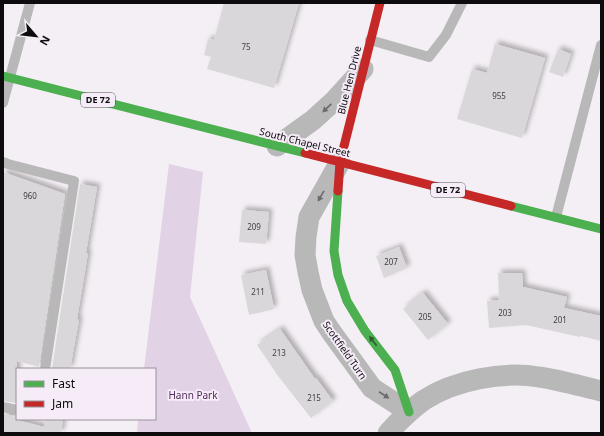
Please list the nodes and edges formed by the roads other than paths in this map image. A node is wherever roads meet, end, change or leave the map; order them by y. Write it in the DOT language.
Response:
graph roads {
  1 [pos="30,3"];
  2 [pos="380,3"];
  3 [pos="462,3"];
  4 [pos="370,40"];
  5 [pos="601,45"];
  6 [pos="363,69"];
  7 [pos="6,77"];
  8 [pos="597,77"];
  9 [pos="3,103"];
  10 [pos="277,146"];
  11 [pos="3,162"];
  12 [pos="340,162"];
  13 [pos="556,217"];
  14 [pos="601,229"];
  15 [pos="45,368"];
  16 [pos="601,391"];
  17 [pos="3,407"];
  18 [pos="16,410"];
  19 [pos="409,412"];
  20 [pos="388,433"];
  1 -- 7 [label="lane"];
  2 -- 4 [label="main road, Blue Hen Drive"];
  3 -- 4 [label="lane"];
  4 -- 6 [label="main road, Blue Hen Drive"];
  5 -- 8 [label="lane"];
  6 -- 10 [label="street, one-way"];
  6 -- 12 [label="main road, Blue Hen Drive"];
  7 -- 9 [label="lane"];
  7 -- 10 [label="main road, South Chapel Street / DE 72"];
  8 -- 13 [label="lane"];
  10 -- 12 [label="main road, South Chapel Street / DE 72"];
  11 -- 15 [label="lane"];
  12 -- 13 [label="main road, South Chapel Street / DE 72"];
  19 -- 12 [label="main road, one-way"];
  12 -- 19 [label="street, Scottfield Turn, one-way"];
  13 -- 14 [label="main road, South Chapel Street / DE 72"];
  16 -- 19 [label="street"];
  17 -- 18 [label="lane"];
  19 -- 20 [label="street"];
}
